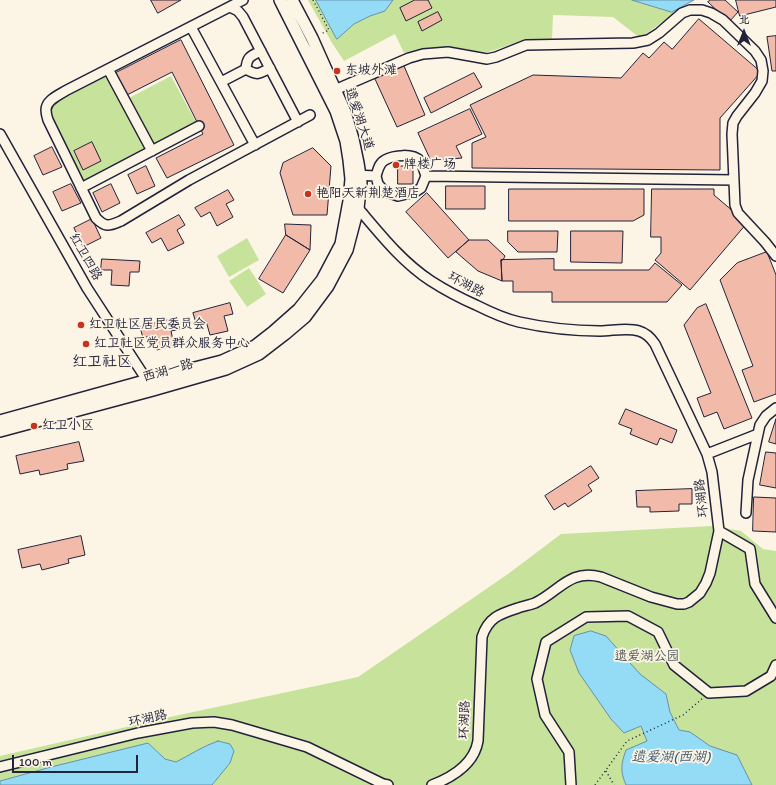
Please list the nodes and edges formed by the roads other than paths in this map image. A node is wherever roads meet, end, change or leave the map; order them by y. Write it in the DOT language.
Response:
graph roads {
  1 [pos="243,0"];
  2 [pos="280,0"];
  3 [pos="292,0"];
  4 [pos="230,7"];
  5 [pos="191,27"];
  6 [pos="261,51"];
  7 [pos="270,68"];
  8 [pos="108,69"];
  9 [pos="246,69"];
  10 [pos="221,82"];
  11 [pos="331,92"];
  12 [pos="310,115"];
  13 [pos="298,122"];
  14 [pos="199,126"];
  15 [pos="0,134"];
  16 [pos="255,145"];
  17 [pos="152,151"];
  18 [pos="355,175"];
  19 [pos="376,176"];
  20 [pos="426,176"];
  21 [pos="734,180"];
  22 [pos="81,188"];
  23 [pos="354,204"];
  24 [pos="776,256"];
  25 [pos="151,385"];
  26 [pos="776,408"];
  27 [pos="0,421"];
  28 [pos="0,431"];
  29 [pos="758,434"];
  30 [pos="707,454"];
  31 [pos="746,513"];
  32 [pos="719,530"];
  33 [pos="776,618"];
  34 [pos="776,664"];
  35 [pos="0,768"];
  36 [pos="388,785"];
  37 [pos="432,785"];
  38 [pos="571,785"];
  1 -- 4 [label="street"];
  2 -- 11 [label="main road, 遗爱湖大道"];
  3 -- 11 [label="main road, 遗爱湖大道"];
  4 -- 5 [label="street"];
  4 -- 6 [label="street"];
  5 -- 8 [label="street"];
  5 -- 10 [label="street"];
  6 -- 7 [label="street"];
  6 -- 9 [label="street"];
  7 -- 9 [label="street"];
  7 -- 13 [label="street"];
  8 -- 17 [label="street"];
  8 -- 22 [label="street"];
  9 -- 10 [label="street"];
  10 -- 16 [label="street"];
  11 -- 18 [label="main road, 遗爱湖大道"];
  11 -- 21 [label="street"];
  12 -- 13 [label="street"];
  13 -- 16 [label="street"];
  14 -- 17 [label="street"];
  15 -- 25 [label="street, 红卫四路"];
  16 -- 22 [label="street"];
  17 -- 22 [label="street"];
  18 -- 19 [label="street"];
  18 -- 23 [label="main road, 遗爱湖大道"];
  19 -- 20 [label="street"];
  19 -- 20 [label="street"];
  20 -- 21 [label="street"];
  21 -- 24 [label="street"];
  23 -- 25 [label="main road, 西湖一路"];
  23 -- 30 [label="street, 环湖路"];
  25 -- 27 [label="main road, 西湖一路"];
  25 -- 28 [label="main road, 西湖一路"];
  26 -- 29 [label="street"];
  29 -- 30 [label="street"];
  29 -- 31 [label="street"];
  30 -- 32 [label="street, 环湖路"];
  32 -- 33 [label="street"];
  32 -- 37 [label="street, 环湖路"];
  34 -- 38 [label="street"];
  35 -- 36 [label="street, 环湖路"];
}
